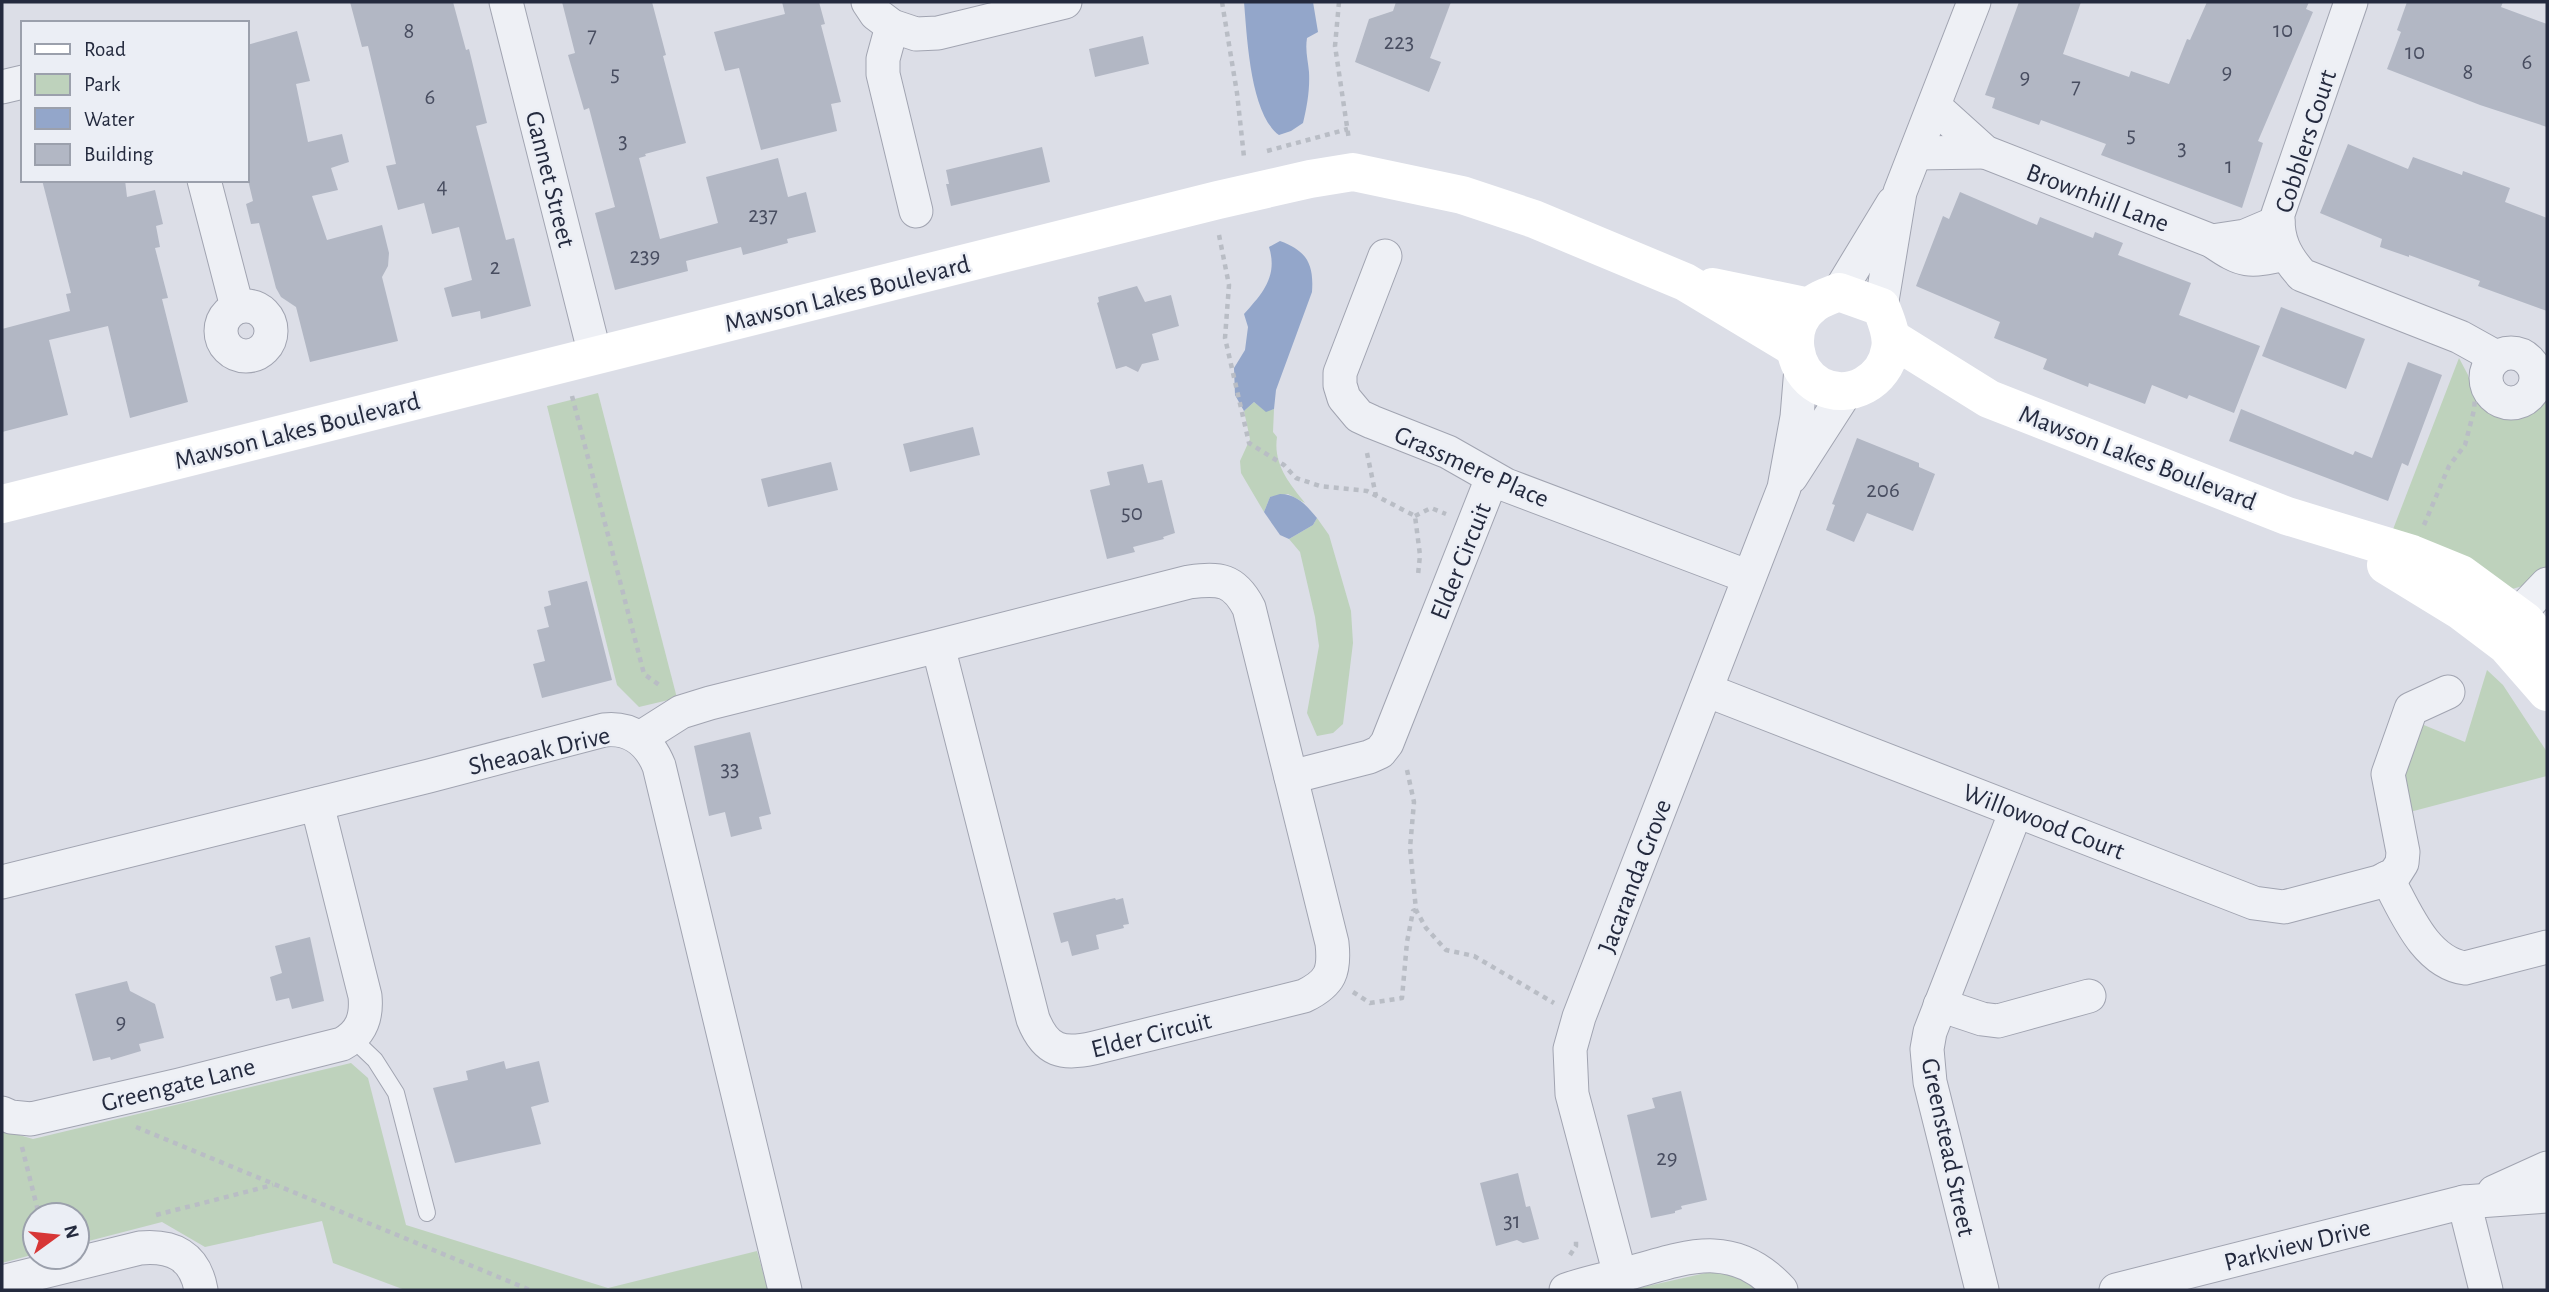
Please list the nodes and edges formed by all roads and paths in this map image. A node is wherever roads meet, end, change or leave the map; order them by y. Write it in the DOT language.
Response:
graph roads {
  1 [pos="506,2"];
  2 [pos="869,2"];
  3 [pos="1065,2"];
  4 [pos="1222,2"];
  5 [pos="1339,2"];
  6 [pos="1974,2"];
  7 [pos="2351,2"];
  8 [pos="892,26"];
  9 [pos="21,82"];
  10 [pos="2,87"];
  11 [pos="1934,106"];
  12 [pos="1348,129"];
  13 [pos="1985,152"];
  14 [pos="1916,153"];
  15 [pos="1353,173"];
  16 [pos="1237,177"];
  17 [pos="205,182"];
  18 [pos="1900,192"];
  19 [pos="916,211"];
  20 [pos="2277,222"];
  21 [pos="2212,242"];
  22 [pos="2286,254"];
  23 [pos="1385,256"];
  24 [pos="1685,282"];
  25 [pos="1824,299"];
  26 [pos="237,307"];
  27 [pos="1886,323"];
  28 [pos="595,355"];
  29 [pos="2496,357"];
  30 [pos="1798,358"];
  31 [pos="1861,384"];
  32 [pos="561,397"];
  33 [pos="2475,398"];
  34 [pos="1989,399"];
  35 [pos="1365,442"];
  36 [pos="1492,478"];
  37 [pos="1784,488"];
  38 [pos="1376,497"];
  39 [pos="2,504"];
  40 [pos="1449,515"];
  41 [pos="1415,516"];
  42 [pos="2420,535"];
  43 [pos="1749,578"];
  44 [pos="1417,581"];
  45 [pos="2547,584"];
  46 [pos="2531,632"];
  47 [pos="938,646"];
  48 [pos="1706,690"];
  49 [pos="667,691"];
  50 [pos="2448,692"];
  51 [pos="2547,692"];
  52 [pos="1390,735"];
  53 [pos="640,738"];
  54 [pos="1291,777"];
  55 [pos="317,804"];
  56 [pos="2017,811"];
  57 [pos="2386,878"];
  58 [pos="2,882"];
  59 [pos="1416,910"];
  60 [pos="2547,947"];
  61 [pos="1329,976"];
  62 [pos="2089,996"];
  63 [pos="1940,1005"];
  64 [pos="1579,1017"];
  65 [pos="352,1038"];
  66 [pos="127,1123"];
  67 [pos="11,1126"];
  68 [pos="2547,1168"];
  69 [pos="274,1185"];
  70 [pos="2547,1196"];
  71 [pos="35,1201"];
  72 [pos="2471,1201"];
  73 [pos="427,1213"];
  74 [pos="151,1216"];
  75 [pos="1620,1275"];
  76 [pos="2,1282"];
  77 [pos="2151,1286"];
  78 [pos="201,1290"];
  79 [pos="530,1290"];
  80 [pos="785,1290"];
  81 [pos="1566,1290"];
  82 [pos="1781,1290"];
  83 [pos="1982,1290"];
  84 [pos="2116,1290"];
  85 [pos="2486,1290"];
  1 -- 28 [label="street, Gannet Street"];
  2 -- 8 [label="street"];
  3 -- 8 [label="street"];
  4 -- 16 [label="path"];
  5 -- 12 [label="path"];
  6 -- 11 [label="street"];
  7 -- 20 [label="street, Cobblers Court"];
  8 -- 19 [label="street"];
  9 -- 10 [label="street"];
  11 -- 13 [label="street, Brownhill Lane"];
  11 -- 14 [label="street"];
  12 -- 15 [label="path"];
  12 -- 16 [label="path"];
  13 -- 14 [label="street, Brownhill Lane"];
  13 -- 21 [label="street, Brownhill Lane"];
  14 -- 18 [label="street"];
  15 -- 16 [label="street, Mawson Lakes Boulevard"];
  15 -- 24 [label="street, Mawson Lakes Boulevard"];
  16 -- 28 [label="street, Mawson Lakes Boulevard"];
  16 -- 38 [label="path"];
  17 -- 26 [label="street"];
  18 -- 25 [label="street"];
  18 -- 27 [label="street"];
  20 -- 21 [label="street"];
  20 -- 22 [label="street, Cobblers Court"];
  21 -- 22 [label="street, Brownhill Lane"];
  22 -- 29 [label="street, Cobblers Court"];
  23 -- 36 [label="street, Grassmere Place"];
  24 -- 25 [label="street, Mawson Lakes Boulevard"];
  24 -- 30 [label="street, Mawson Lakes Boulevard"];
  25 -- 27 [label="street"];
  25 -- 30 [label="street"];
  27 -- 31 [label="street"];
  27 -- 34 [label="street, Mawson Lakes Boulevard"];
  28 -- 39 [label="street, Mawson Lakes Boulevard"];
  30 -- 31 [label="street"];
  30 -- 37 [label="street, Jacaranda Grove"];
  31 -- 34 [label="street, Mawson Lakes Boulevard"];
  31 -- 37 [label="street, Jacaranda Grove"];
  32 -- 49 [label="path"];
  33 -- 42 [label="path"];
  34 -- 46 [label="street, Mawson Lakes Boulevard"];
  35 -- 38 [label="path"];
  36 -- 43 [label="street, Grassmere Place"];
  36 -- 52 [label="street, Elder Circuit"];
  37 -- 43 [label="street, Jacaranda Grove"];
  38 -- 41 [label="path"];
  40 -- 41 [label="path"];
  41 -- 44 [label="path"];
  43 -- 48 [label="street, Jacaranda Grove"];
  45 -- 46 [label="street"];
  46 -- 51 [label="street, Mawson Lakes Boulevard"];
  47 -- 53 [label="street"];
  47 -- 54 [label="street"];
  47 -- 61 [label="street, Elder Circuit"];
  48 -- 56 [label="street, Willowood Court"];
  48 -- 64 [label="street, Jacaranda Grove"];
  50 -- 57 [label="street"];
  52 -- 54 [label="street, Elder Circuit"];
  52 -- 59 [label="path"];
  53 -- 55 [label="street, Sheaoak Drive"];
  53 -- 80 [label="street, Sheaoak Drive"];
  54 -- 61 [label="street"];
  55 -- 58 [label="street, Sheaoak Drive"];
  55 -- 65 [label="street"];
  56 -- 57 [label="street, Willowood Court"];
  56 -- 63 [label="street, Greenstead Street"];
  57 -- 60 [label="street"];
  59 -- 61 [label="path"];
  59 -- 64 [label="path"];
  62 -- 63 [label="street"];
  63 -- 83 [label="street, Greenstead Street"];
  64 -- 75 [label="street, Jacaranda Grove"];
  65 -- 67 [label="street, Greengate Lane"];
  65 -- 73 [label="lane"];
  66 -- 69 [label="path"];
  67 -- 71 [label="path"];
  68 -- 72 [label="street, Parkview Drive"];
  69 -- 74 [label="path"];
  69 -- 79 [label="path"];
  70 -- 72 [label="street, Parkview Drive"];
  72 -- 77 [label="street, Parkview Drive"];
  72 -- 85 [label="street"];
  75 -- 81 [label="street"];
  75 -- 82 [label="street"];
  76 -- 78 [label="street"];
  77 -- 84 [label="street, Parkview Drive"];
}
